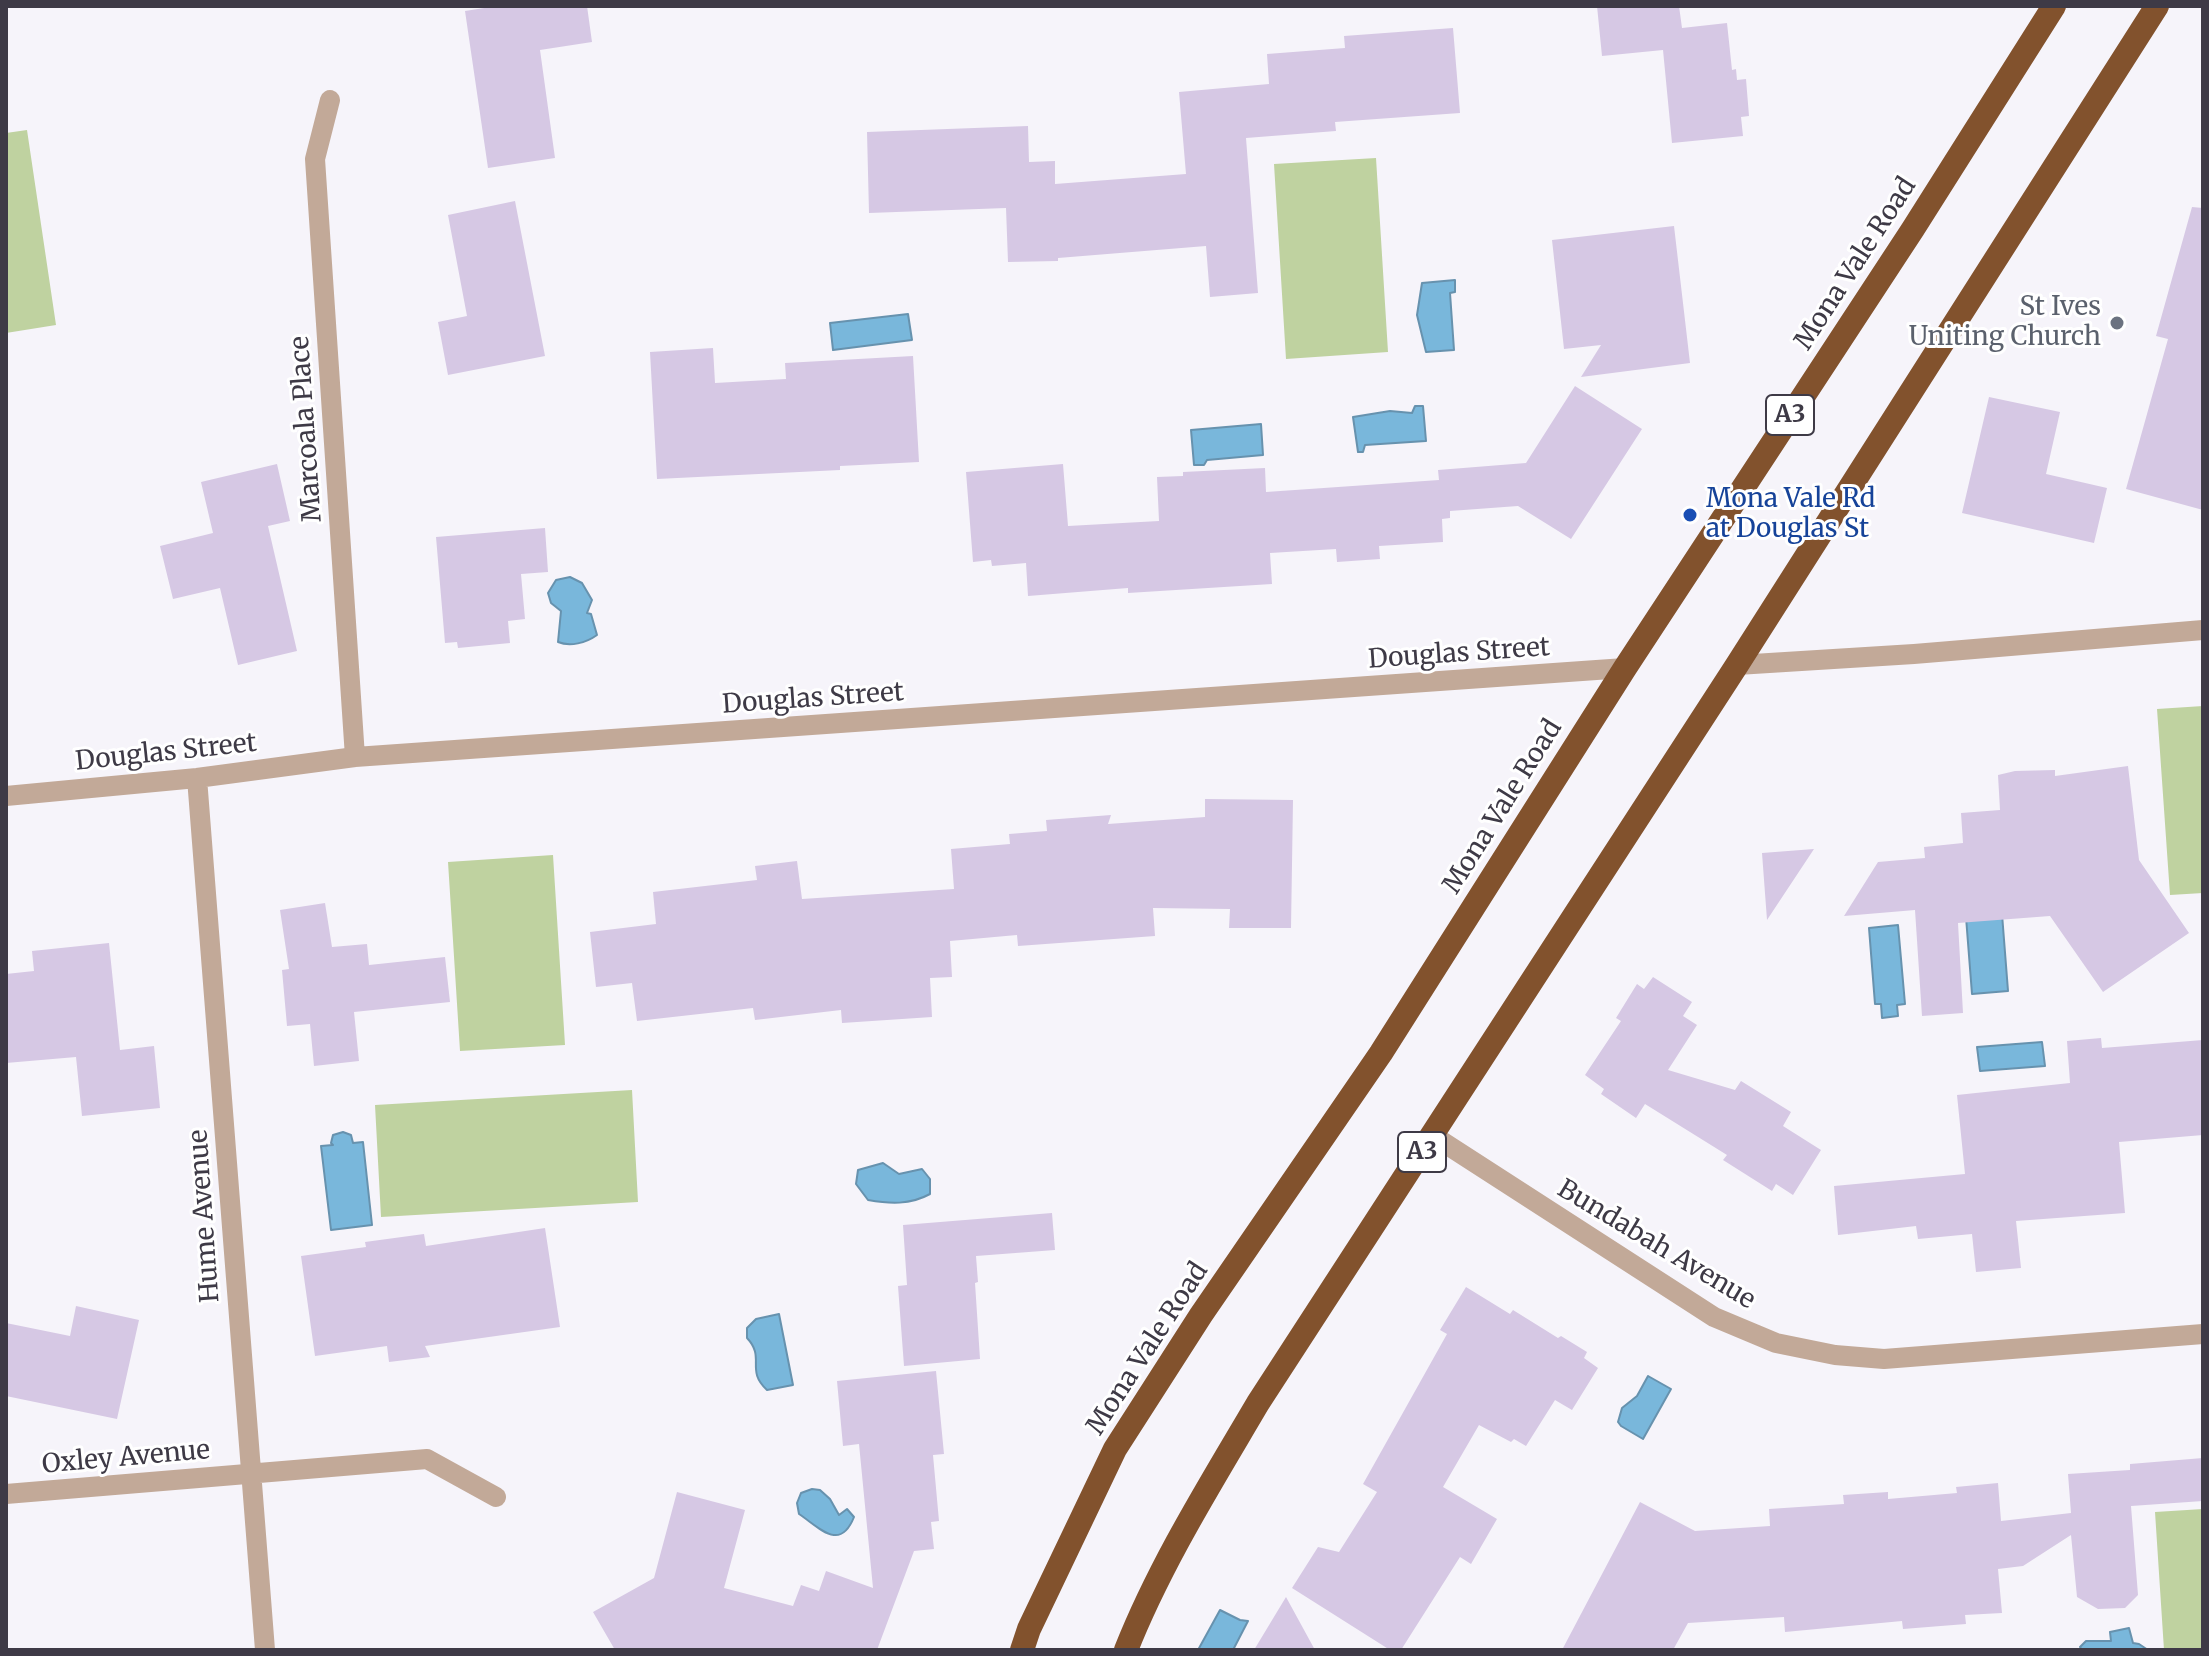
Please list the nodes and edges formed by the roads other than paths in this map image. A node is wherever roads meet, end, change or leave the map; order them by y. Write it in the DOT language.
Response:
graph roads {
  1 [pos="2054,6"];
  2 [pos="2157,6"];
  3 [pos="330,100"];
  4 [pos="2203,630"];
  5 [pos="1737,665"];
  6 [pos="1625,668"];
  7 [pos="355,757"];
  8 [pos="197,778"];
  9 [pos="6,796"];
  10 [pos="1432,1135"];
  11 [pos="2203,1334"];
  12 [pos="251,1474"];
  13 [pos="6,1494"];
  14 [pos="496,1497"];
  15 [pos="265,1650"];
  16 [pos="1022,1650"];
  17 [pos="1126,1650"];
  1 -- 6 [label="highway, Mona Vale Road / A3"];
  2 -- 5 [label="highway, A3"];
  3 -- 7 [label="street, Marcoala Place"];
  4 -- 5 [label="street"];
  5 -- 10 [label="highway, A3"];
  6 -- 7 [label="street, Douglas Street"];
  6 -- 16 [label="highway, Mona Vale Road / A3"];
  7 -- 8 [label="street, Douglas Street"];
  8 -- 9 [label="street, Douglas Street"];
  8 -- 12 [label="street, Hume Avenue"];
  10 -- 11 [label="street, Bundabah Avenue"];
  10 -- 17 [label="highway, A3"];
  12 -- 13 [label="street, Oxley Avenue"];
  12 -- 14 [label="street, Oxley Avenue"];
  12 -- 15 [label="street, Hume Avenue"];
}
